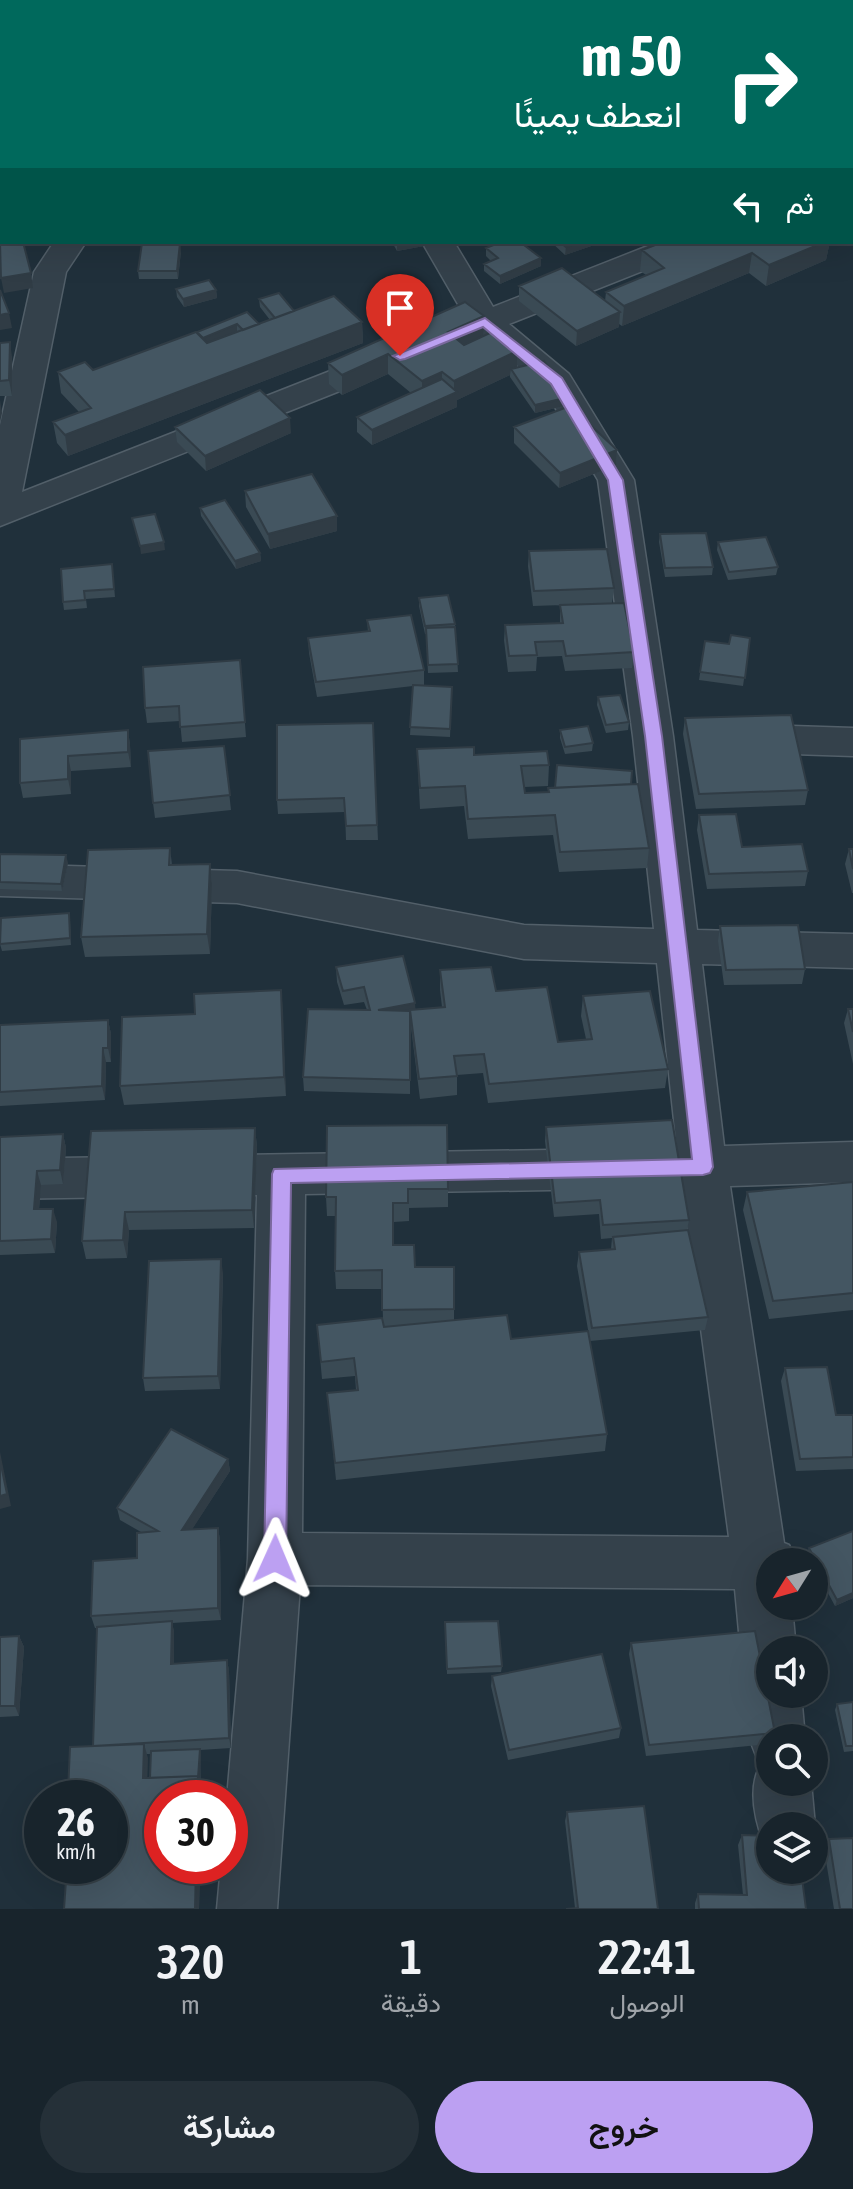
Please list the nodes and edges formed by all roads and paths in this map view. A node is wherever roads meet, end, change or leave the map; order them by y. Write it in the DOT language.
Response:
graph roads {
  1 [pos="69,244"];
  2 [pos="439,244"];
  3 [pos="682,244"];
  4 [pos="485,322"];
  5 [pos="0,512"];
  6 [pos="679,736"];
  7 [pos="853,742"];
  8 [pos="0,880"];
  9 [pos="677,946"];
  10 [pos="853,951"];
  11 [pos="853,1162"];
  12 [pos="703,1167"];
  13 [pos="281,1174"];
  14 [pos="0,1179"];
  15 [pos="763,1548"];
  16 [pos="275,1559"];
  17 [pos="756,1563"];
  18 [pos="247,1909"];
  1 -- 5 [label="street"];
  2 -- 4 [label="street"];
  3 -- 4 [label="street"];
  4 -- 5 [label="street"];
  4 -- 6 [label="street"];
  6 -- 7 [label="street"];
  6 -- 9 [label="street"];
  8 -- 9 [label="street"];
  9 -- 10 [label="street"];
  9 -- 12 [label="street"];
  11 -- 12 [label="street"];
  12 -- 13 [label="street"];
  12 -- 15 [label="street"];
  13 -- 14 [label="street"];
  13 -- 16 [label="street"];
  16 -- 17 [label="street"];
  16 -- 18 [label="street"];
}
